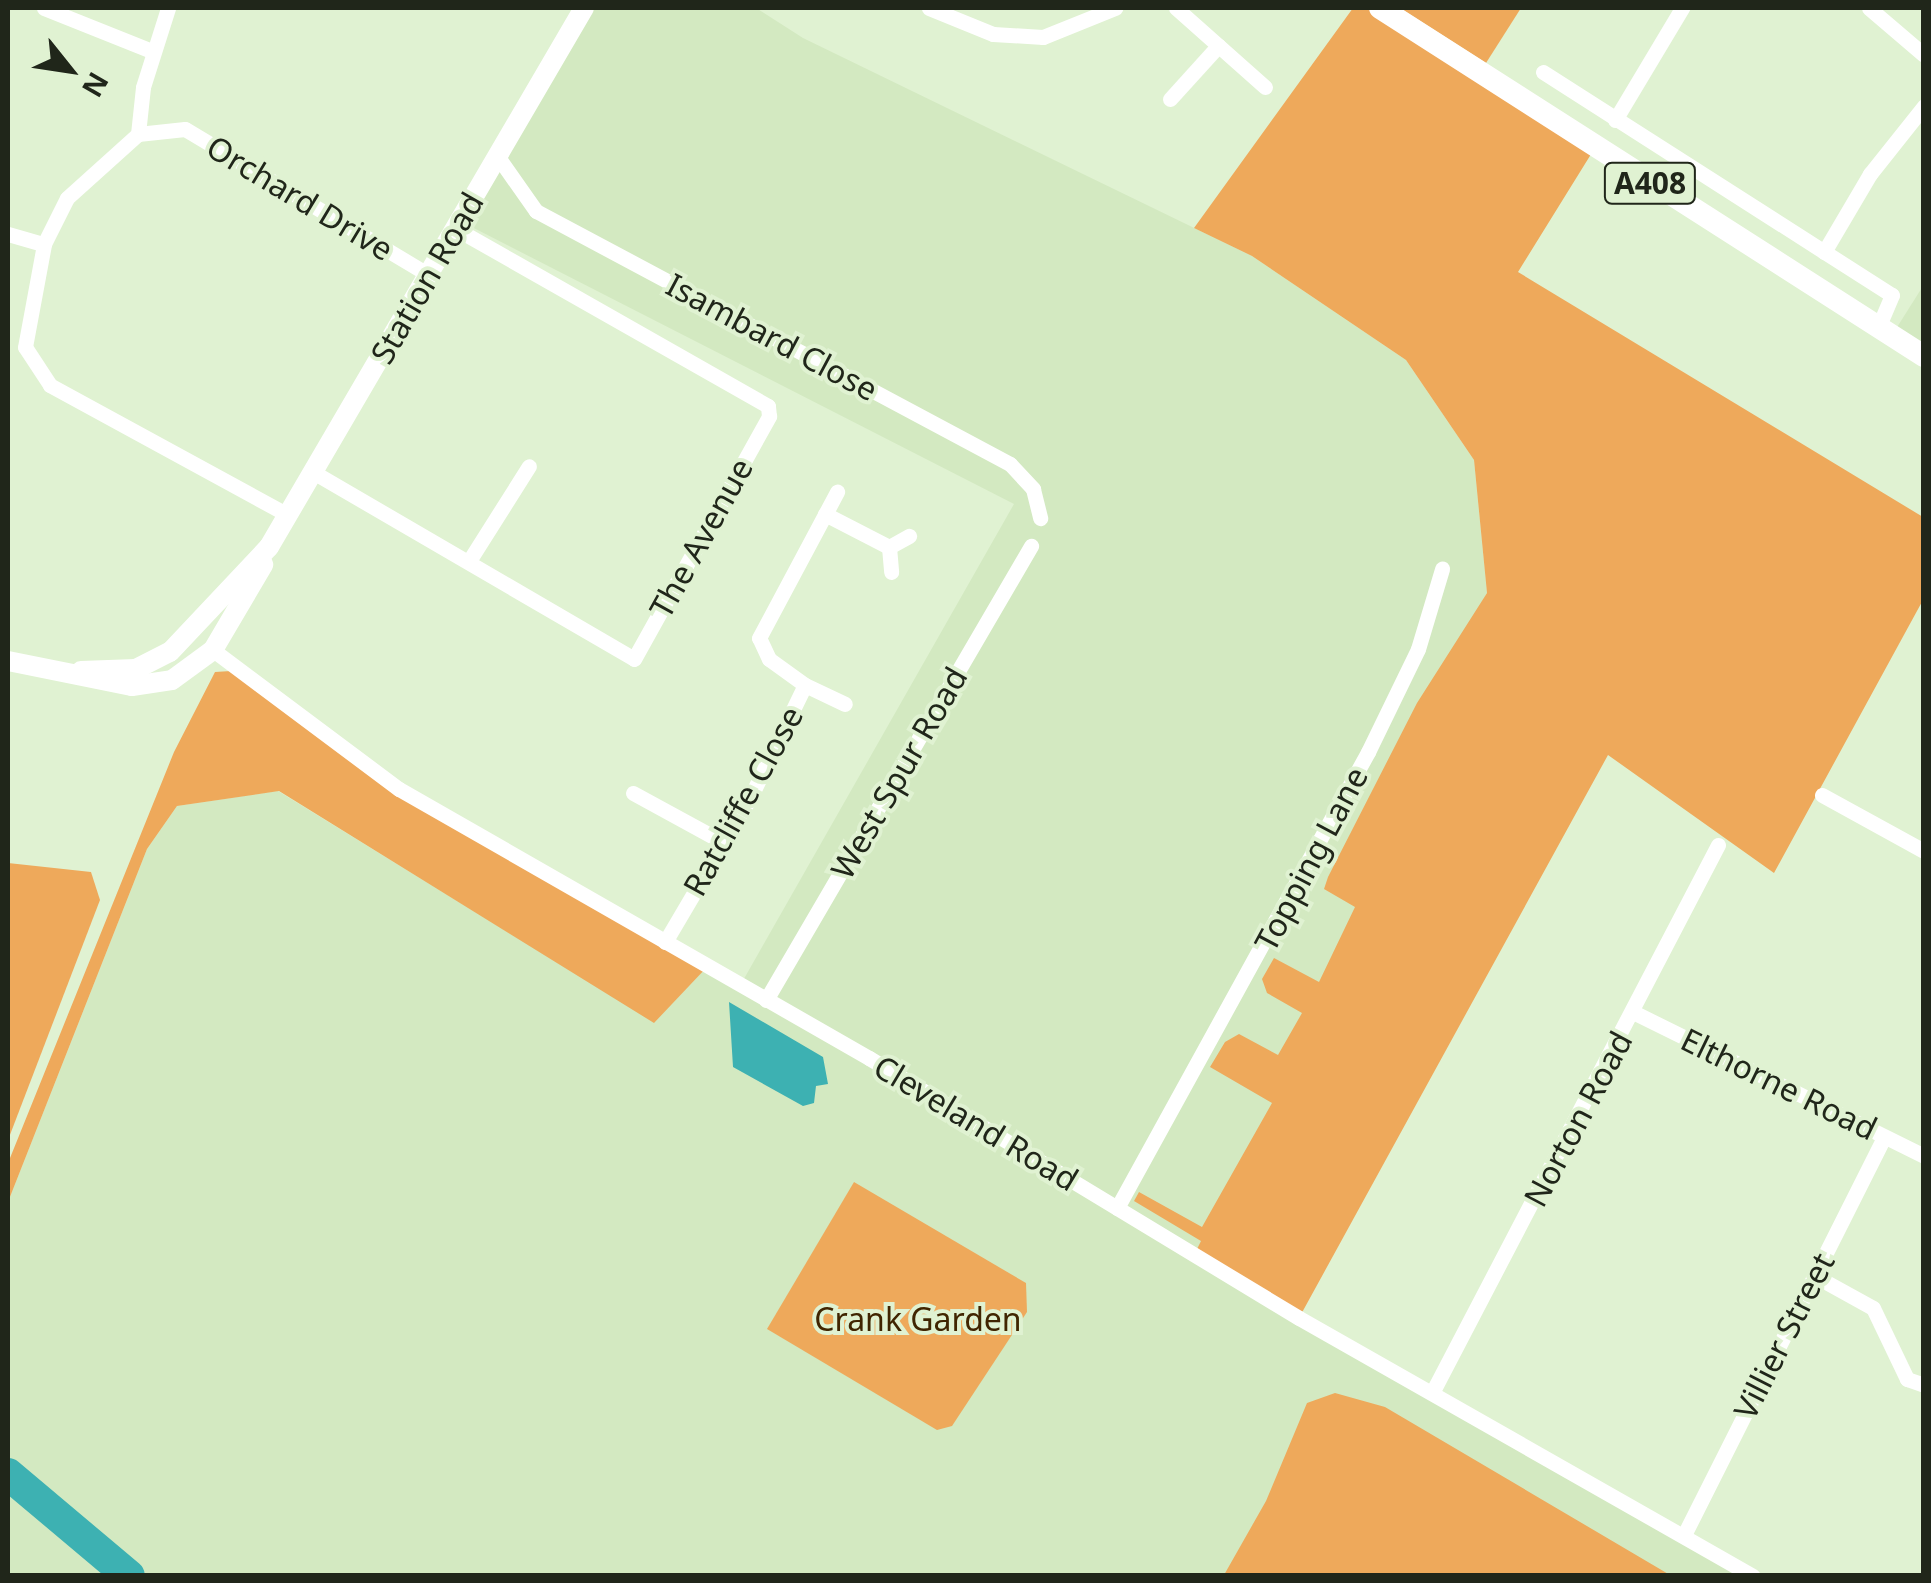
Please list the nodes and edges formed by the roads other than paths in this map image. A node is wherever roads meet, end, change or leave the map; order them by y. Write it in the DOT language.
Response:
graph roads {
  1 [pos="44,8"];
  2 [pos="168,8"];
  3 [pos="584,8"];
  4 [pos="930,8"];
  5 [pos="1115,8"];
  6 [pos="1176,8"];
  7 [pos="1380,8"];
  8 [pos="1682,8"];
  9 [pos="1869,8"];
  10 [pos="1218,46"];
  11 [pos="154,52"];
  12 [pos="1924,55"];
  13 [pos="1543,72"];
  14 [pos="1265,87"];
  15 [pos="1577,96"];
  16 [pos="1170,100"];
  17 [pos="1924,106"];
  18 [pos="1615,120"];
  19 [pos="1560,125"];
  20 [pos="138,134"];
  21 [pos="498,157"];
  22 [pos="456,228"];
  23 [pos="8,234"];
  24 [pos="44,244"];
  25 [pos="1824,252"];
  26 [pos="429,275"];
  27 [pos="1878,326"];
  28 [pos="1924,356"];
  29 [pos="529,466"];
  30 [pos="314,472"];
  31 [pos="836,492"];
  32 [pos="825,514"];
  33 [pos="288,515"];
  34 [pos="1040,518"];
  35 [pos="910,536"];
  36 [pos="889,546"];
  37 [pos="1031,546"];
  38 [pos="269,547"];
  39 [pos="469,561"];
  40 [pos="1442,569"];
  41 [pos="891,572"];
  42 [pos="195,630"];
  43 [pos="213,650"];
  44 [pos="8,661"];
  45 [pos="81,671"];
  46 [pos="806,685"];
  47 [pos="845,704"];
  48 [pos="633,792"];
  49 [pos="1822,795"];
  50 [pos="723,842"];
  51 [pos="1718,844"];
  52 [pos="1924,851"];
  53 [pos="664,942"];
  54 [pos="766,1000"];
  55 [pos="1635,1013"];
  56 [pos="1884,1136"];
  57 [pos="1924,1156"];
  58 [pos="1117,1208"];
  59 [pos="1814,1276"];
  60 [pos="1924,1385"];
  61 [pos="1433,1391"];
  62 [pos="1684,1535"];
  63 [pos="1753,1576"];
  1 -- 11 [label="street"];
  2 -- 11 [label="street"];
  3 -- 21 [label="street, Station Road"];
  4 -- 5 [label="street"];
  6 -- 10 [label="street"];
  7 -- 19 [label="main road, A408"];
  8 -- 18 [label="street"];
  9 -- 12 [label="street"];
  10 -- 14 [label="street"];
  10 -- 16 [label="street"];
  11 -- 20 [label="street"];
  13 -- 15 [label="street"];
  15 -- 18 [label="street"];
  15 -- 19 [label="street"];
  17 -- 25 [label="street"];
  18 -- 25 [label="street"];
  19 -- 27 [label="main road, A408"];
  20 -- 24 [label="street"];
  20 -- 26 [label="street, Orchard Drive"];
  21 -- 22 [label="street, Station Road"];
  21 -- 34 [label="street, Isambard Close"];
  22 -- 26 [label="street, Station Road"];
  22 -- 39 [label="street, The Avenue"];
  23 -- 24 [label="street"];
  24 -- 33 [label="street"];
  25 -- 27 [label="street"];
  26 -- 30 [label="street, Station Road"];
  27 -- 28 [label="main road, A408"];
  29 -- 39 [label="street"];
  30 -- 33 [label="street, Station Road"];
  30 -- 39 [label="street, The Avenue"];
  31 -- 32 [label="street, Ratcliffe Close"];
  32 -- 36 [label="street"];
  32 -- 46 [label="street, Ratcliffe Close"];
  33 -- 38 [label="street, Station Road"];
  35 -- 36 [label="street"];
  36 -- 41 [label="street"];
  37 -- 54 [label="street, West Spur Road"];
  38 -- 42 [label="street, Station Road"];
  38 -- 43 [label="street, Station Road"];
  40 -- 58 [label="street, Topping Lane"];
  42 -- 43 [label="street"];
  42 -- 45 [label="street, Station Road"];
  43 -- 45 [label="street"];
  43 -- 53 [label="street, Cleveland Road"];
  44 -- 45 [label="street"];
  46 -- 47 [label="street"];
  46 -- 50 [label="street, Ratcliffe Close"];
  48 -- 50 [label="street"];
  49 -- 52 [label="street"];
  50 -- 53 [label="street, Ratcliffe Close"];
  51 -- 55 [label="street, Norton Road"];
  53 -- 54 [label="street, Cleveland Road"];
  54 -- 58 [label="street, Cleveland Road"];
  55 -- 56 [label="street, Elthorne Road"];
  55 -- 61 [label="street, Norton Road"];
  56 -- 57 [label="street, Elthorne Road"];
  56 -- 59 [label="street, Villier Street"];
  58 -- 61 [label="street, Cleveland Road"];
  59 -- 60 [label="street"];
  59 -- 62 [label="street, Villier Street"];
  61 -- 62 [label="street, Cleveland Road"];
  62 -- 63 [label="street, Cleveland Road"];
}
